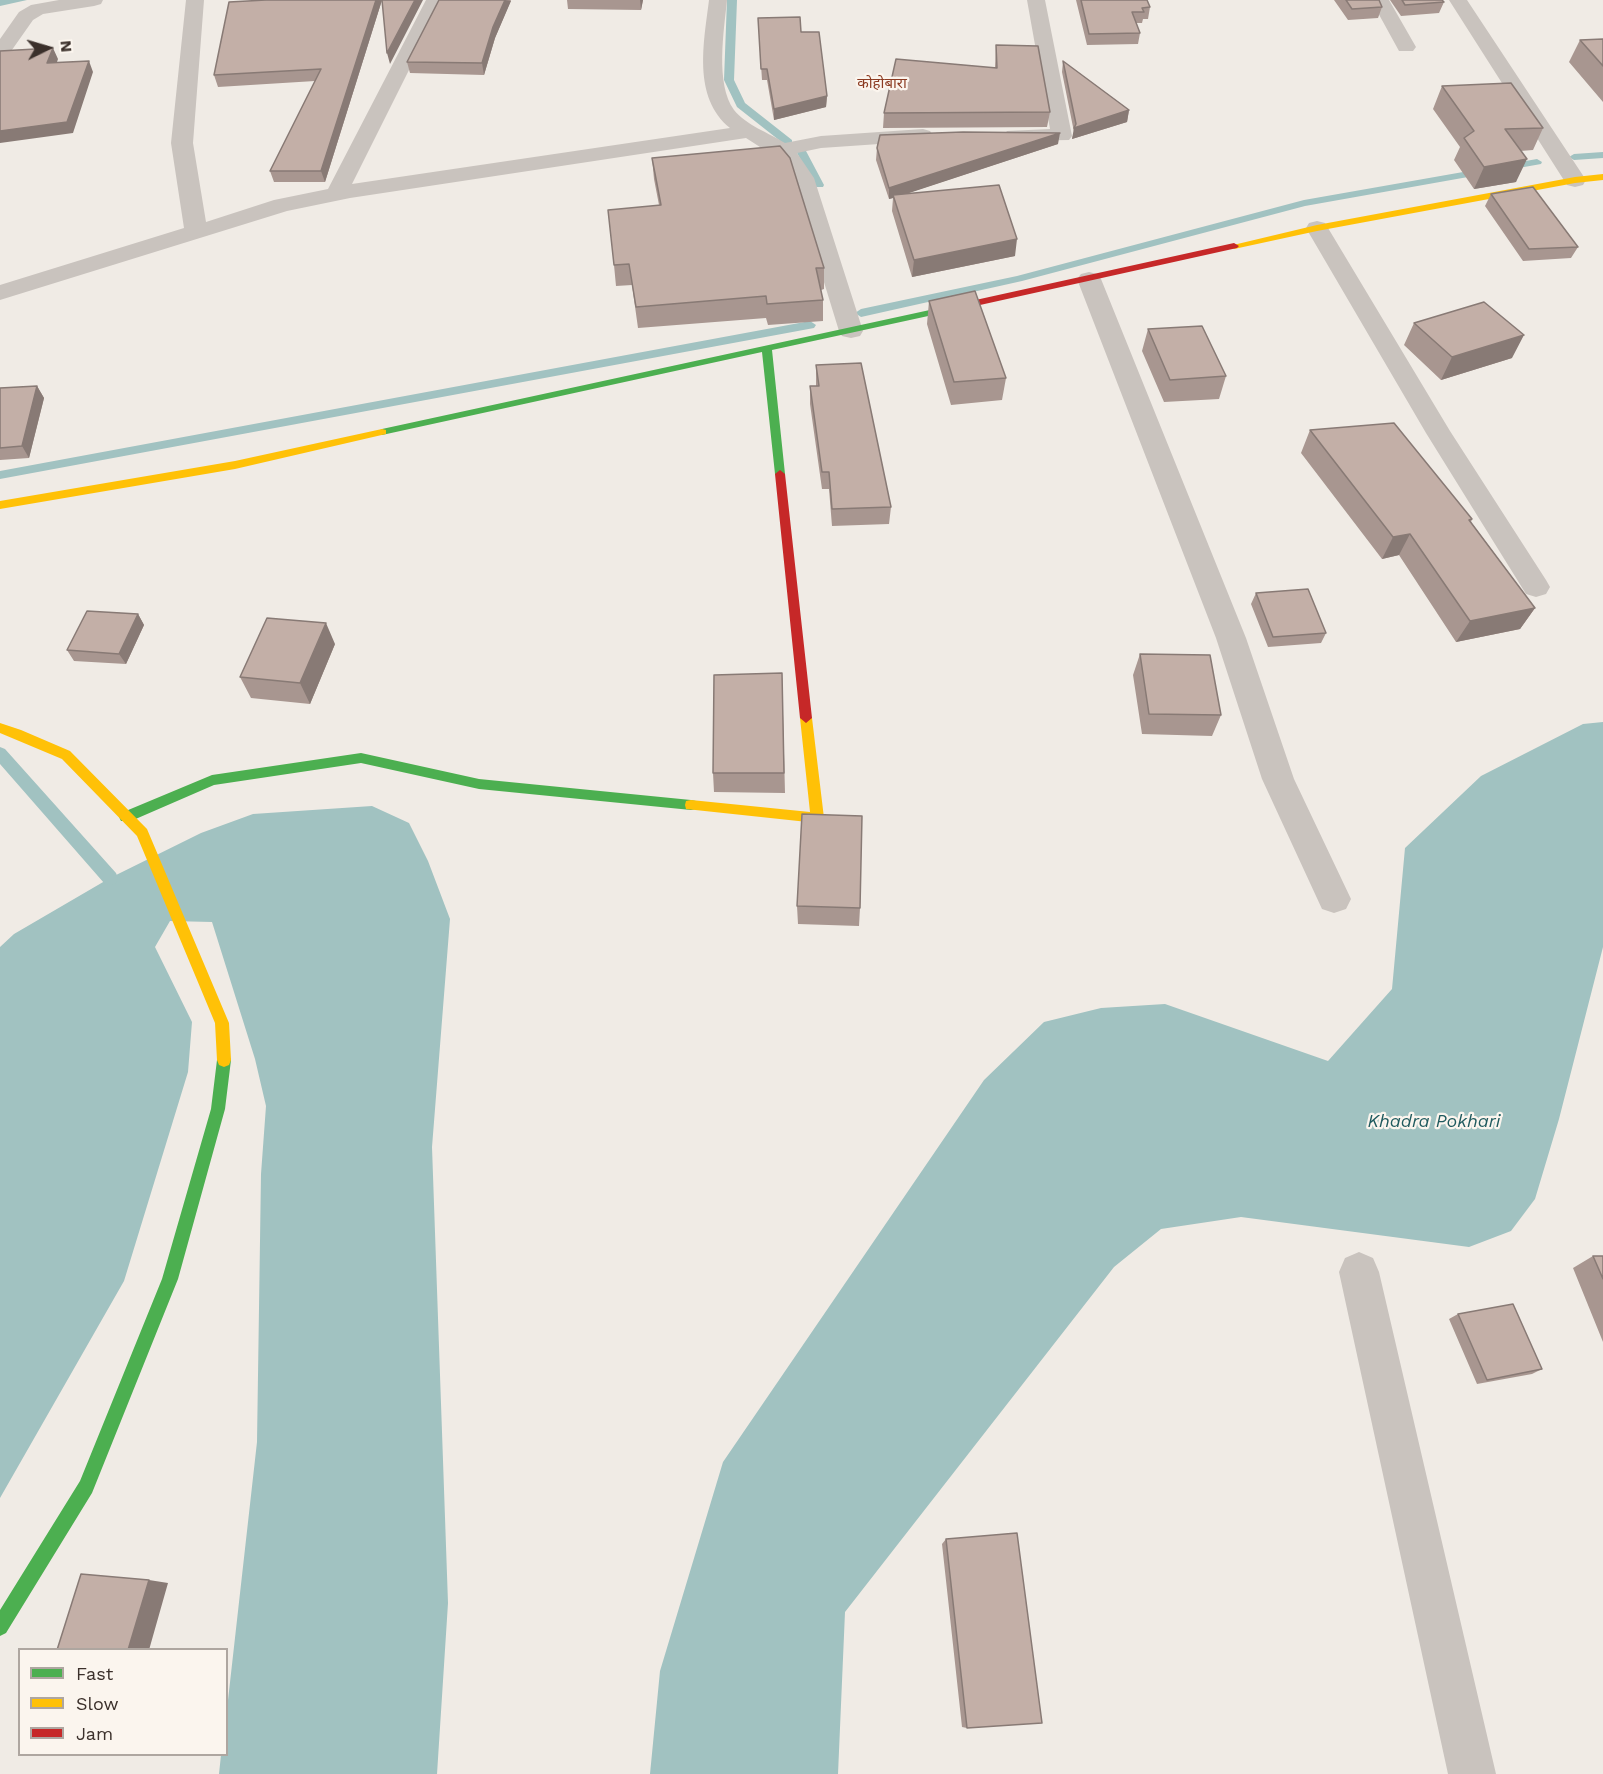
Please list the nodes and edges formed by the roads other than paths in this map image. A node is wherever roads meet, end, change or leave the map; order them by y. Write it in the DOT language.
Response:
graph roads {
  1 [pos="94,0"];
  2 [pos="195,0"];
  3 [pos="435,0"];
  4 [pos="718,0"];
  5 [pos="1036,0"];
  6 [pos="1380,0"];
  7 [pos="1458,0"];
  8 [pos="1406,47"];
  9 [pos="0,53"];
  10 [pos="749,131"];
  11 [pos="946,134"];
  12 [pos="993,134"];
  13 [pos="782,150"];
  14 [pos="1603,177"];
  15 [pos="1575,180"];
  16 [pos="336,194"];
  17 [pos="1317,228"];
  18 [pos="196,231"];
  19 [pos="1089,279"];
  20 [pos="0,293"];
  21 [pos="851,331"];
  22 [pos="767,348"];
  23 [pos="0,505"];
  24 [pos="1536,587"];
  25 [pos="0,728"];
  26 [pos="126,818"];
  27 [pos="1334,899"];
  28 [pos="1359,1272"];
  29 [pos="0,1627"];
  30 [pos="1472,1774"];
  1 -- 9 [label="street"];
  2 -- 18 [label="street"];
  3 -- 16 [label="street"];
  4 -- 10 [label="street"];
  5 -- 12 [label="street"];
  6 -- 8 [label="street"];
  7 -- 15 [label="street"];
  10 -- 13 [label="street"];
  10 -- 16 [label="street"];
  11 -- 13 [label="street"];
  13 -- 21 [label="street"];
  14 -- 15 [label="street"];
  15 -- 17 [label="street"];
  16 -- 18 [label="street"];
  17 -- 19 [label="street"];
  17 -- 24 [label="street"];
  18 -- 20 [label="street"];
  19 -- 21 [label="street"];
  19 -- 27 [label="street"];
  21 -- 22 [label="street"];
  22 -- 23 [label="street"];
  22 -- 26 [label="street"];
  25 -- 26 [label="street"];
  26 -- 29 [label="street"];
  28 -- 30 [label="street"];
}
